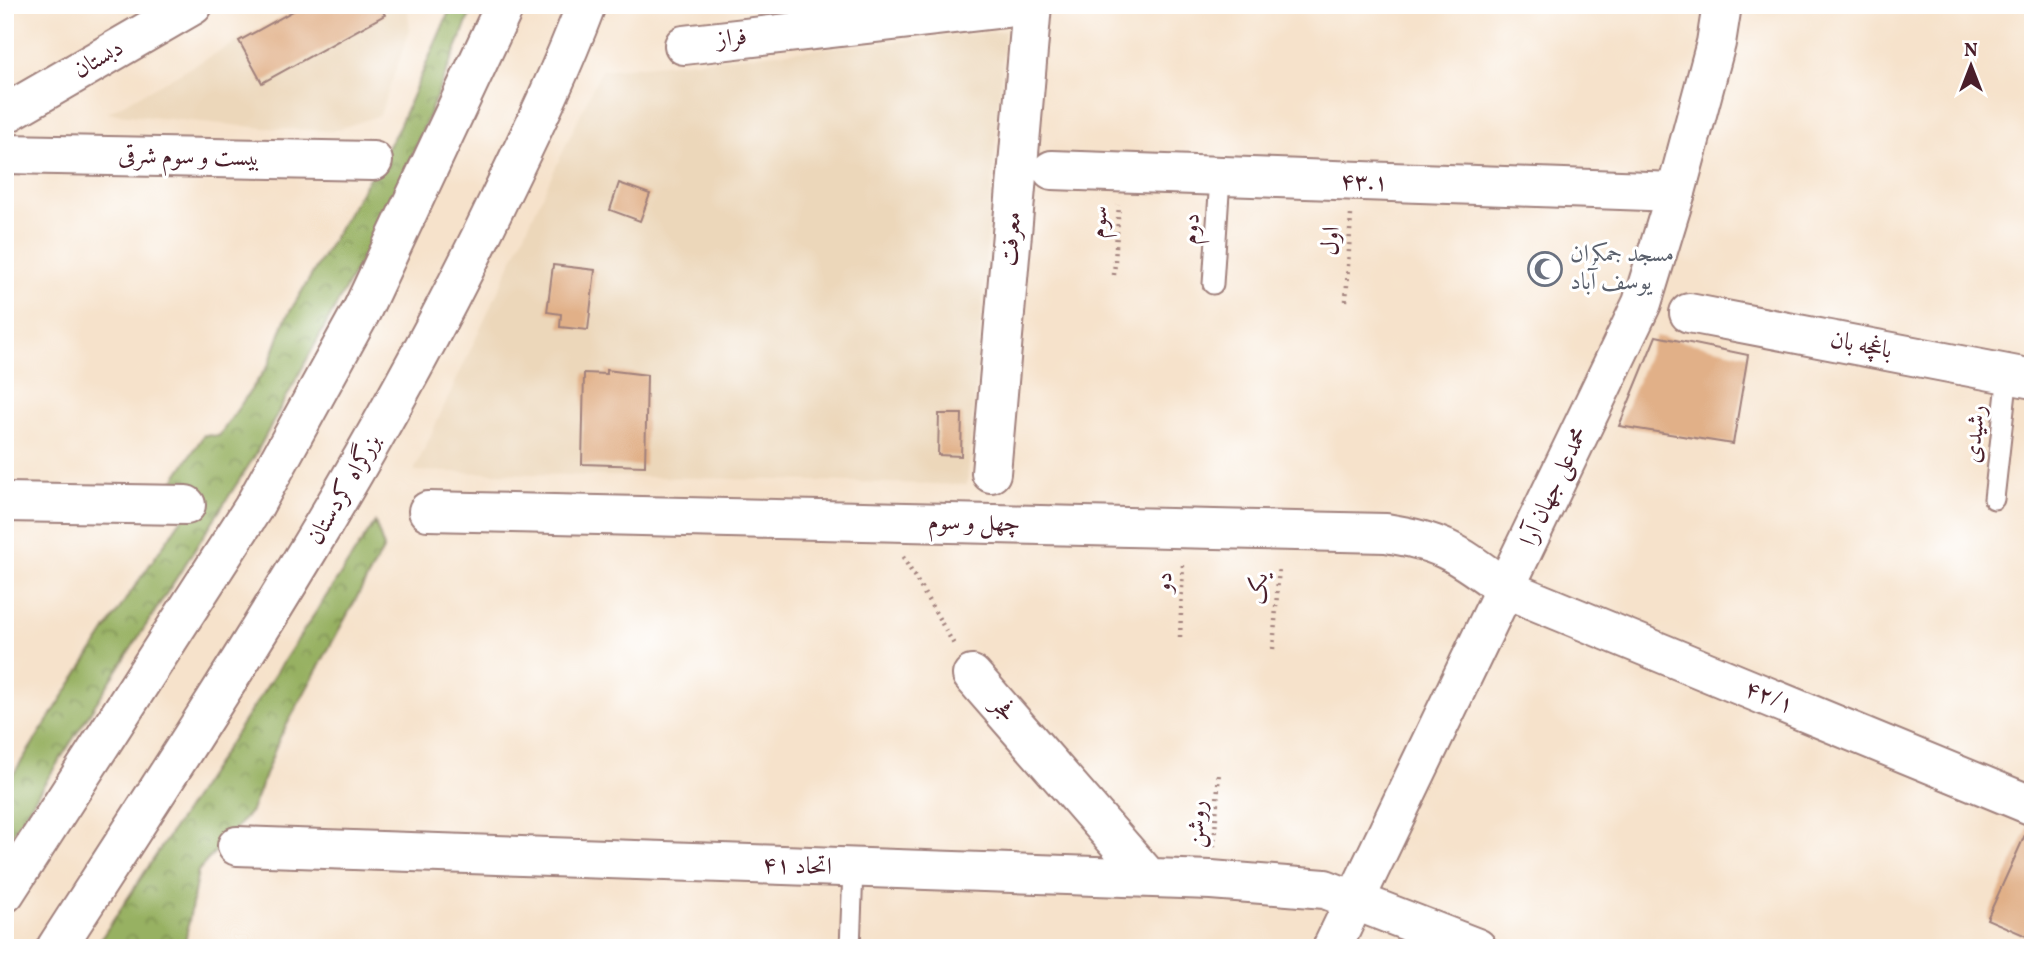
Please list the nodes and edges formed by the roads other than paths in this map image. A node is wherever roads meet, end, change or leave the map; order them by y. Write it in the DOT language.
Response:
graph roads {
  1 [pos="193,5"];
  2 [pos="505,5"];
  3 [pos="586,5"];
  4 [pos="1031,5"];
  5 [pos="1722,5"];
  6 [pos="684,45"];
  7 [pos="5,114"];
  8 [pos="5,155"];
  9 [pos="373,161"];
  10 [pos="1052,170"];
  11 [pos="1220,178"];
  12 [pos="1676,192"];
  13 [pos="1213,284"];
  14 [pos="1689,313"];
  15 [pos="2020,377"];
  16 [pos="991,473"];
  17 [pos="1994,499"];
  18 [pos="5,502"];
  19 [pos="186,505"];
  20 [pos="428,511"];
  21 [pos="1506,589"];
  22 [pos="972,675"];
  23 [pos="2033,806"];
  24 [pos="237,846"];
  25 [pos="853,870"];
  26 [pos="1149,878"];
  27 [pos="5,894"];
  28 [pos="1356,898"];
  29 [pos="56,948"];
  30 [pos="850,948"];
  31 [pos="1332,948"];
  32 [pos="1477,948"];
  1 -- 7 [label="main road, دبستان"];
  2 -- 27 [label="main road"];
  3 -- 29 [label="main road, بزرگراه کردستان"];
  4 -- 6 [label="main road, فراز"];
  4 -- 16 [label="main road, معرفت"];
  5 -- 12 [label="main road, محمدعلی جهان آرا"];
  8 -- 9 [label="main road, بیست و سوم شرقی"];
  10 -- 11 [label="main road, ۴۳.۱"];
  11 -- 12 [label="main road, ۴۳.۱"];
  11 -- 13 [label="lane, دوم"];
  12 -- 21 [label="main road, محمدعلی جهان آرا"];
  14 -- 15 [label="main road, باغچه بان"];
  15 -- 17 [label="lane, رشیدی"];
  18 -- 19 [label="main road"];
  20 -- 21 [label="main road, چهل و سوم"];
  21 -- 23 [label="main road, ۴۲/۱"];
  21 -- 28 [label="main road, محمدعلی جهان آرا"];
  22 -- 26 [label="main road, فجر"];
  24 -- 25 [label="main road, اتحاد ۴۱"];
  25 -- 26 [label="main road, اتحاد ۴۱"];
  25 -- 30 [label="lane"];
  26 -- 28 [label="main road, اتحاد ۴۱"];
  28 -- 31 [label="main road, محمدعلی جهان آرا"];
  28 -- 32 [label="main road, اتحاد ۴۱"];
}
